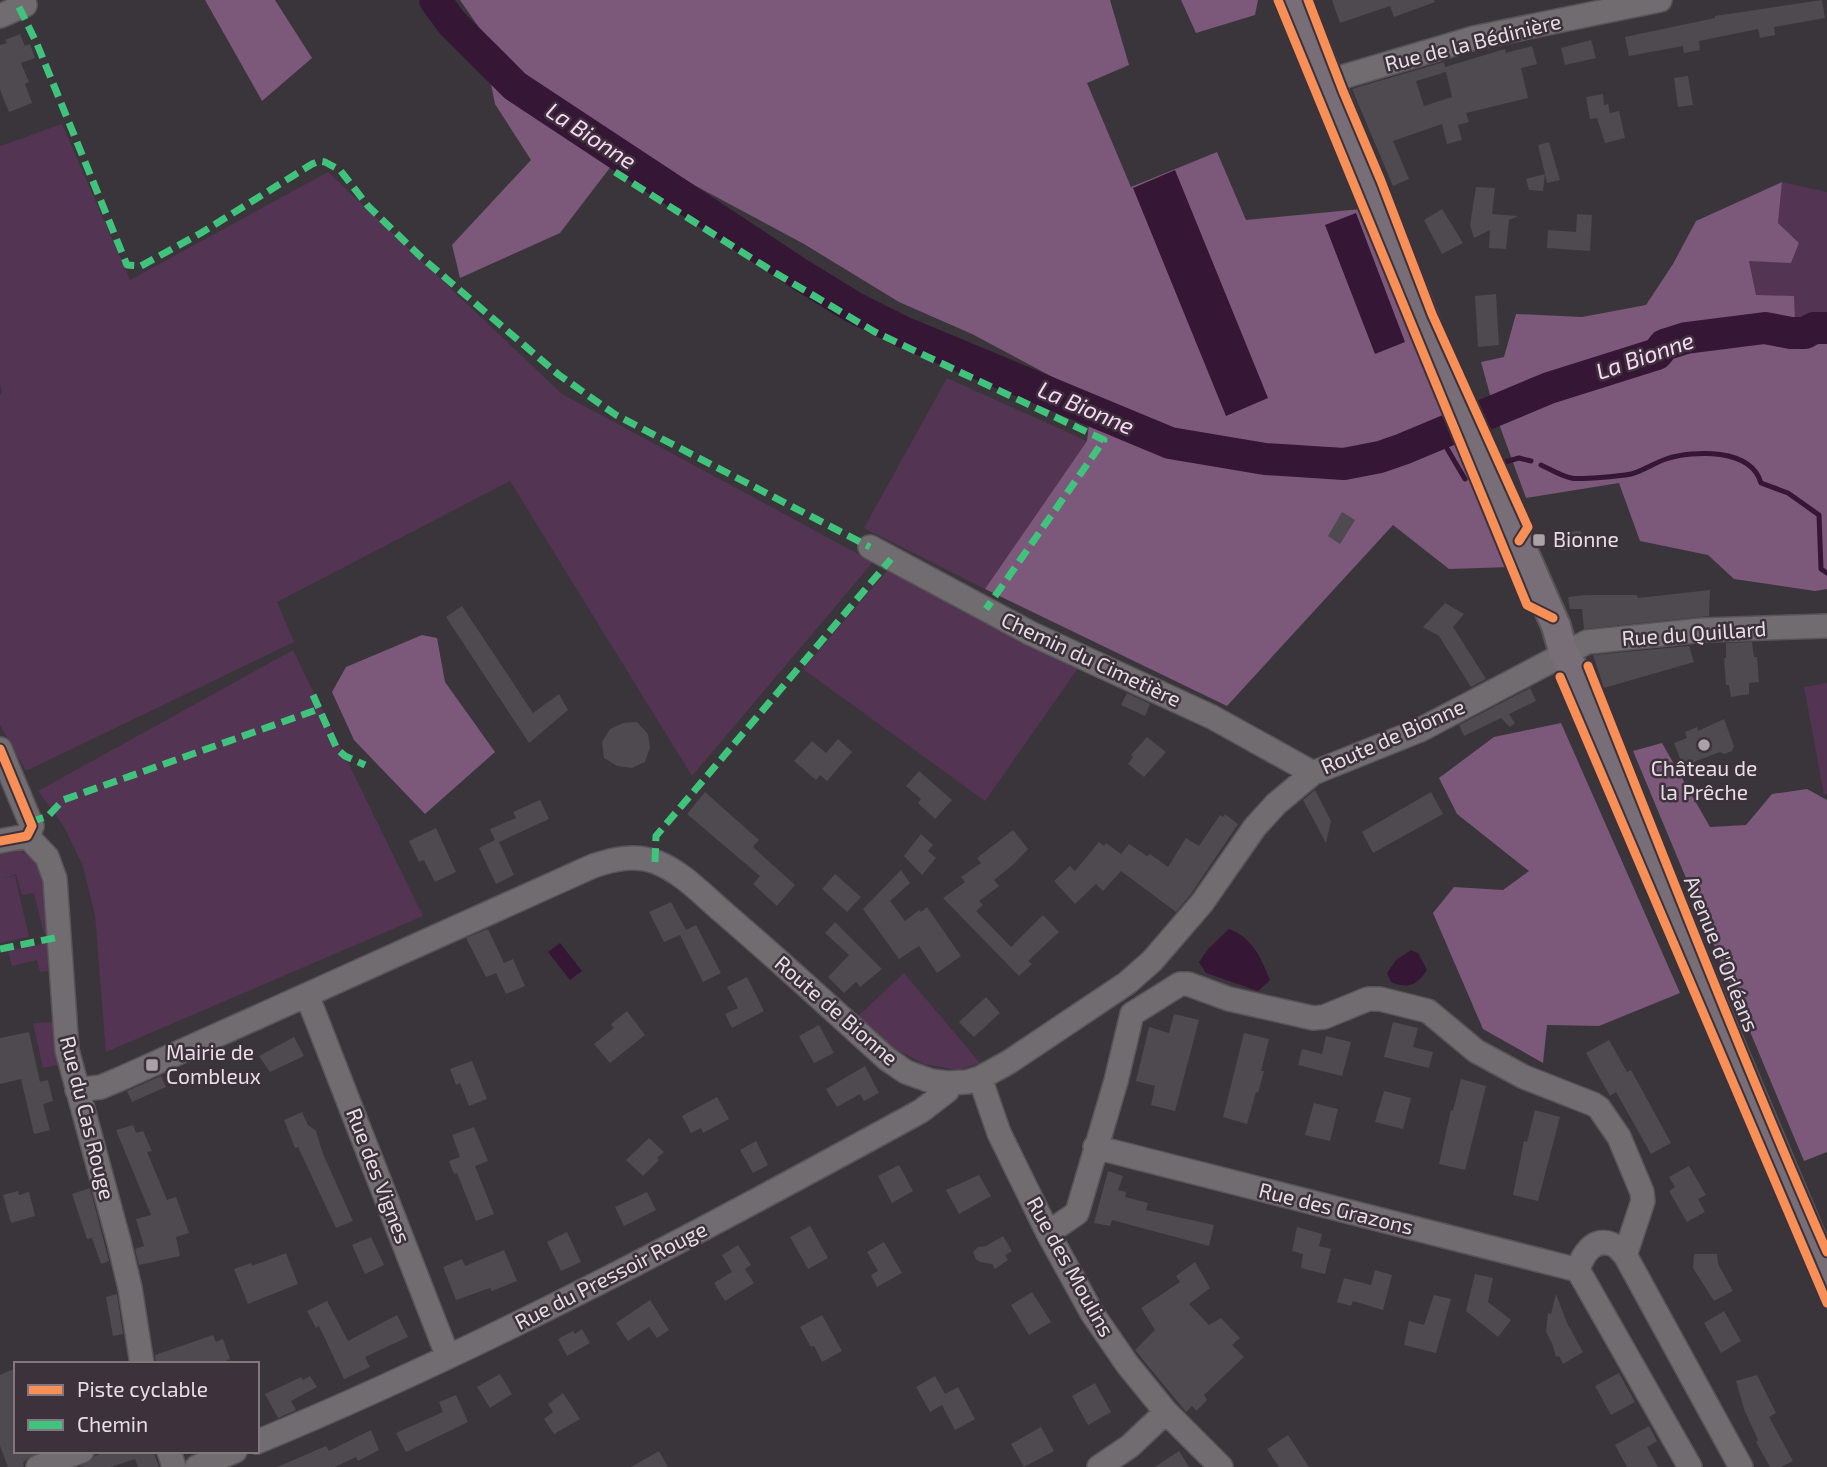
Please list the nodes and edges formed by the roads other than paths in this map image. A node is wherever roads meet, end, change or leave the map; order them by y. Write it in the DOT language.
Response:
graph roads {
  1 [pos="1297,0"];
  2 [pos="1660,0"];
  3 [pos="24,5"];
  4 [pos="0,16"];
  5 [pos="1329,82"];
  6 [pos="870,547"];
  7 [pos="1827,626"];
  8 [pos="1564,654"];
  9 [pos="0,748"];
  10 [pos="1312,773"];
  11 [pos="27,836"];
  12 [pos="0,841"];
  13 [pos="307,995"];
  14 [pos="980,1078"];
  15 [pos="947,1083"];
  16 [pos="77,1090"];
  17 [pos="1095,1147"];
  18 [pos="1048,1233"];
  19 [pos="1625,1255"];
  20 [pos="1578,1270"];
  21 [pos="1827,1275"];
  22 [pos="448,1357"];
  23 [pos="142,1362"];
  24 [pos="1166,1412"];
  25 [pos="259,1441"];
  26 [pos="76,1453"];
  27 [pos="229,1453"];
  28 [pos="38,1467"];
  29 [pos="197,1467"];
  30 [pos="1099,1467"];
  31 [pos="1221,1467"];
  32 [pos="1690,1467"];
  33 [pos="1741,1467"];
  1 -- 5 [label="main road, Avenue d'Orléans"];
  2 -- 5 [label="street, Rue de la Bédinière"];
  3 -- 4 [label="street"];
  5 -- 8 [label="main road, Avenue d'Orléans"];
  6 -- 10 [label="street, Chemin du Cimetière"];
  7 -- 8 [label="street, Rue du Quillard"];
  8 -- 10 [label="street, Route de Bionne"];
  8 -- 21 [label="main road, Avenue d'Orléans"];
  9 -- 11 [label="street"];
  10 -- 14 [label="street, Route de Bionne"];
  11 -- 12 [label="street"];
  11 -- 16 [label="street, Rue du Cas Rouge"];
  13 -- 15 [label="street, Route de Bionne"];
  13 -- 16 [label="street, Route de Bionne"];
  13 -- 22 [label="street, Rue des Vignes"];
  14 -- 15 [label="street, Route de Bionne"];
  14 -- 18 [label="street, Rue des Moulins"];
  15 -- 22 [label="street, Rue du Pressoir Rouge"];
  16 -- 23 [label="street, Rue du Cas Rouge"];
  17 -- 18 [label="street"];
  17 -- 19 [label="street"];
  17 -- 20 [label="street, Rue des Grazons"];
  18 -- 24 [label="street, Rue des Moulins"];
  19 -- 20 [label="street"];
  19 -- 33 [label="street"];
  20 -- 32 [label="street"];
  22 -- 25 [label="street, Rue du Pressoir Rouge"];
  24 -- 30 [label="street"];
  24 -- 31 [label="street, Rue des Moulins"];
  26 -- 28 [label="street"];
  27 -- 29 [label="street"];
}
